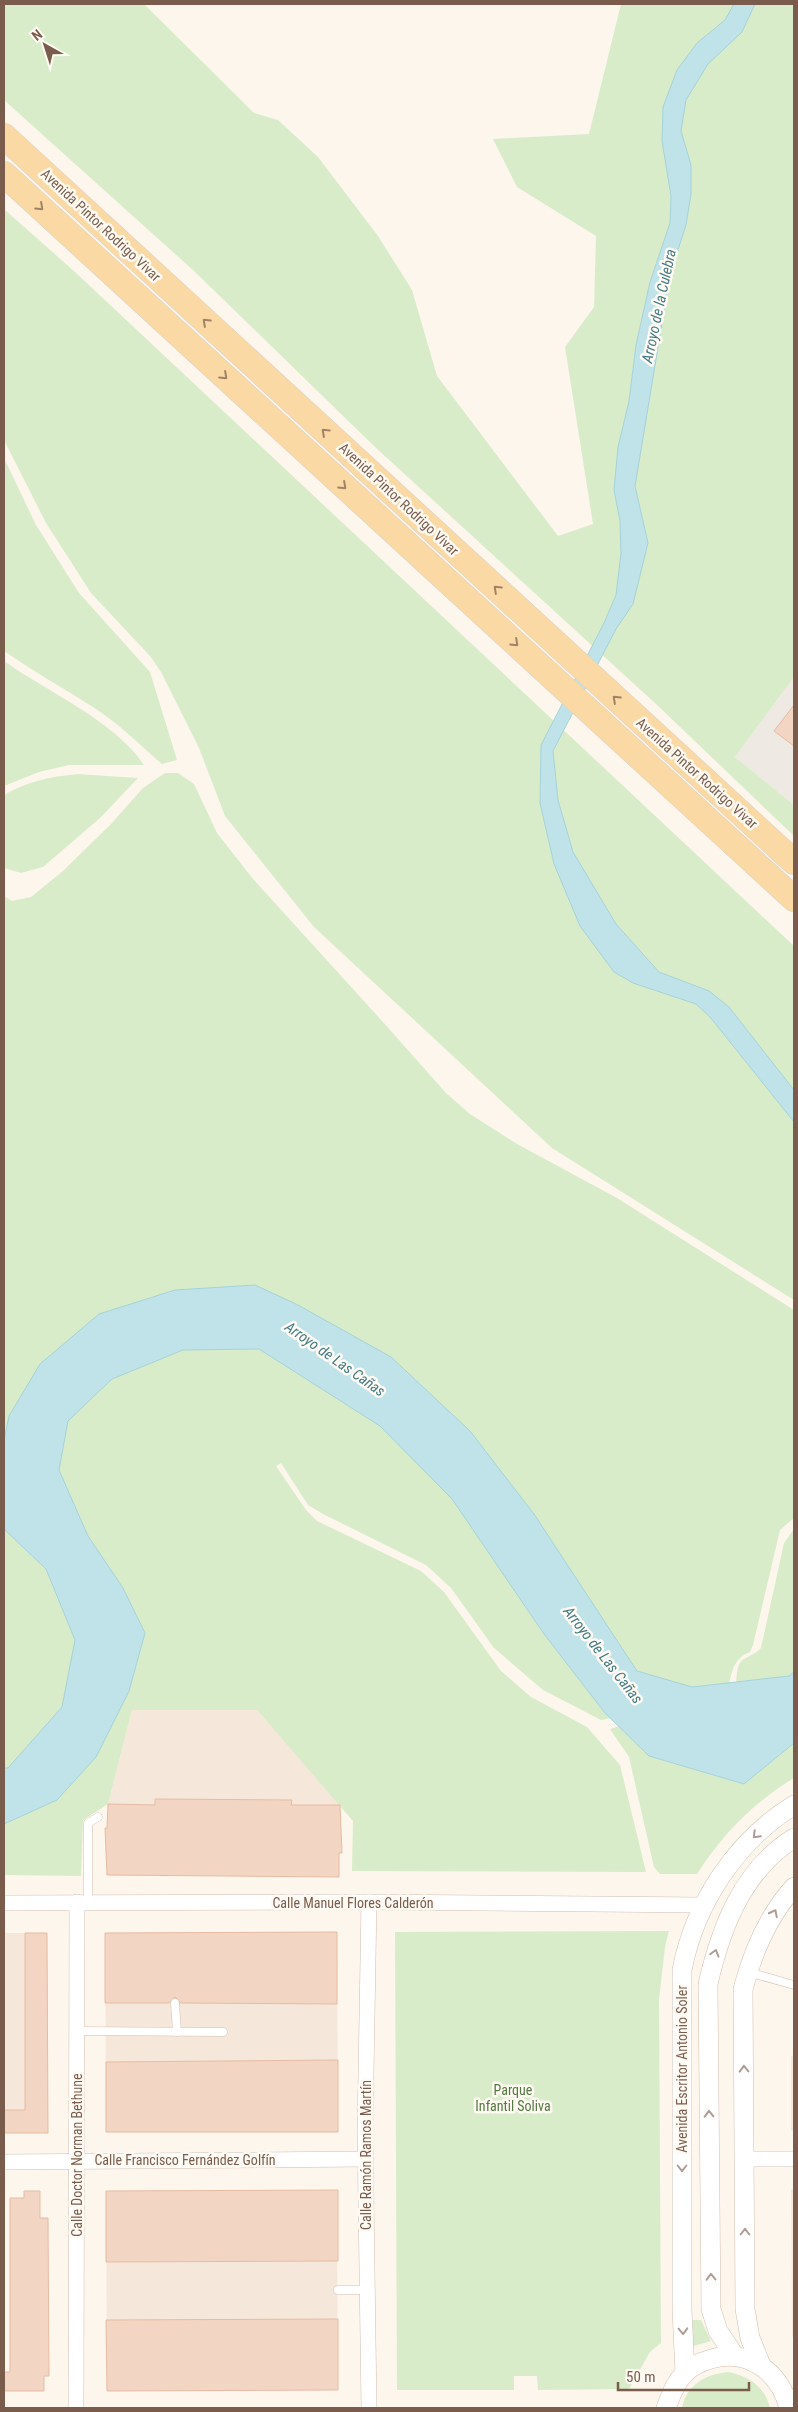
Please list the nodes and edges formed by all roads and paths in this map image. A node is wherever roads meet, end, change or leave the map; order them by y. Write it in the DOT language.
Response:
graph roads {
  1 [pos="4,136"];
  2 [pos="4,174"];
  3 [pos="794,862"];
  4 [pos="794,899"];
  5 [pos="794,1805"];
  6 [pos="98,1817"];
  7 [pos="794,1838"];
  8 [pos="794,1887"];
  9 [pos="82,1902"];
  10 [pos="369,1902"];
  11 [pos="4,1903"];
  12 [pos="703,1905"];
  13 [pos="748,1972"];
  14 [pos="794,1985"];
  15 [pos="176,2003"];
  16 [pos="77,2031"];
  17 [pos="177,2032"];
  18 [pos="223,2032"];
  19 [pos="365,2159"];
  20 [pos="794,2159"];
  21 [pos="745,2160"];
  22 [pos="76,2161"];
  23 [pos="4,2162"];
  24 [pos="338,2290"];
  25 [pos="367,2290"];
  26 [pos="734,2355"];
  27 [pos="761,2365"];
  28 [pos="685,2373"];
  29 [pos="76,2408"];
  30 [pos="369,2408"];
  31 [pos="666,2408"];
  32 [pos="789,2408"];
  3 -- 1 [label="main road, Avenida Pintor Rodrigo Vivar, one-way"];
  2 -- 4 [label="main road, Avenida Pintor Rodrigo Vivar, one-way"];
  5 -- 12 [label="street, Avenida Escritor Antonio Soler, one-way"];
  6 -- 9 [label="lane"];
  26 -- 7 [label="street, Avenida Escritor Antonio Soler, one-way"];
  13 -- 8 [label="street, one-way"];
  9 -- 10 [label="street, Calle Manuel Flores Calderón"];
  9 -- 11 [label="street, Calle Manuel Flores Calderón"];
  9 -- 16 [label="street, Calle Doctor Norman Bethune"];
  10 -- 12 [label="street, Calle Manuel Flores Calderón"];
  10 -- 19 [label="street, Calle Ramón Ramos Martín"];
  12 -- 28 [label="street, Avenida Escritor Antonio Soler, one-way"];
  13 -- 14 [label="lane"];
  21 -- 13 [label="street, one-way"];
  15 -- 17 [label="lane"];
  16 -- 17 [label="lane"];
  16 -- 22 [label="street, Calle Doctor Norman Bethune"];
  17 -- 18 [label="lane"];
  19 -- 22 [label="street, Calle Francisco Fernández Golfín"];
  19 -- 25 [label="street, Calle Ramón Ramos Martín"];
  20 -- 21 [label="street"];
  27 -- 21 [label="street, one-way"];
  22 -- 23 [label="street, Calle Francisco Fernández Golfín"];
  22 -- 29 [label="street, Calle Doctor Norman Bethune"];
  24 -- 25 [label="lane"];
  25 -- 30 [label="street, Calle Ramón Ramos Martín"];
  26 -- 27 [label="street"];
  26 -- 28 [label="street"];
  27 -- 32 [label="street"];
  28 -- 31 [label="street"];
}
